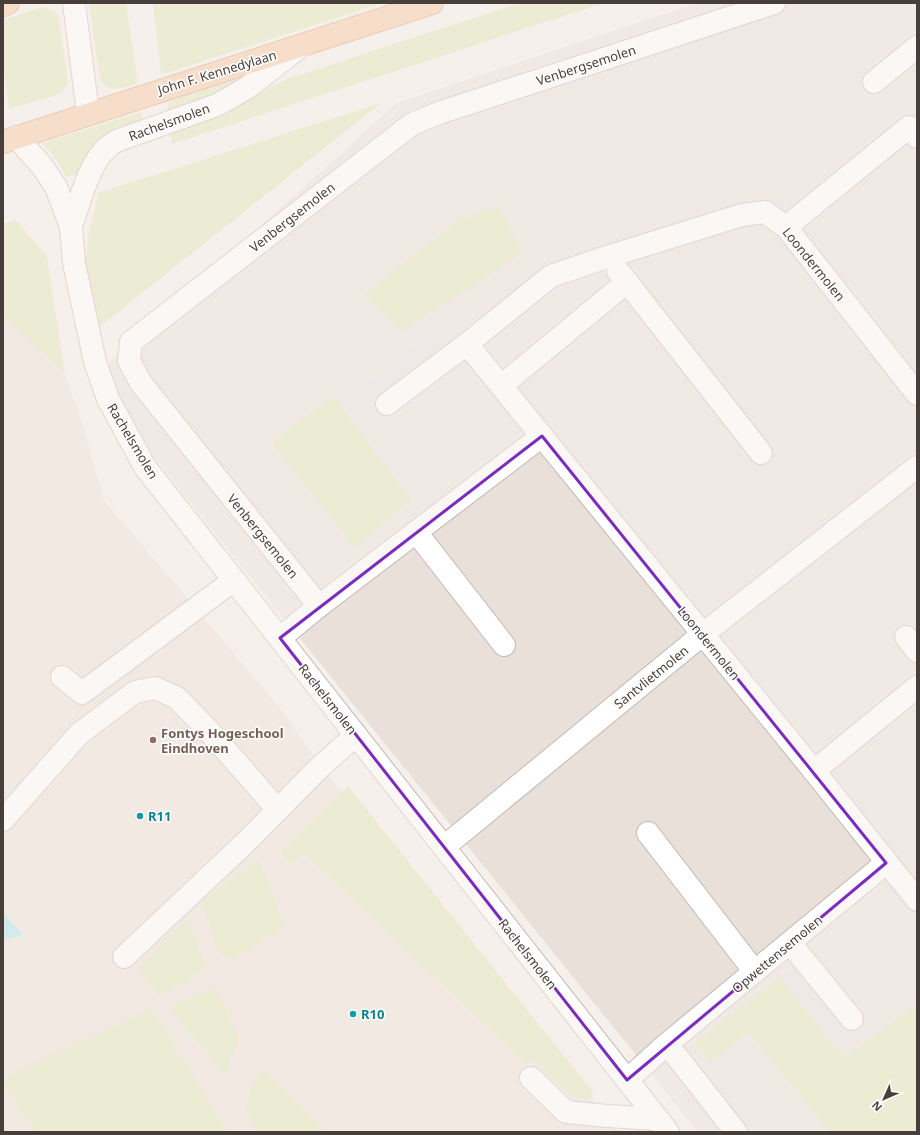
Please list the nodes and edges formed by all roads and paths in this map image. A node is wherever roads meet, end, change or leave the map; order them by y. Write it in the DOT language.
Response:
graph roads {
  1 [pos="8,3"];
  2 [pos="74,3"];
  3 [pos="432,3"];
  4 [pos="774,3"];
  5 [pos="3,4"];
  6 [pos="301,46"];
  7 [pos="917,47"];
  8 [pos="874,82"];
  9 [pos="88,113"];
  10 [pos="917,137"];
  11 [pos="10,139"];
  12 [pos="71,227"];
  13 [pos="786,227"];
  14 [pos="607,257"];
  15 [pos="627,282"];
  16 [pos="467,344"];
  17 [pos="501,386"];
  18 [pos="917,394"];
  19 [pos="387,404"];
  20 [pos="542,436"];
  21 [pos="761,453"];
  22 [pos="917,467"];
  23 [pos="416,532"];
  24 [pos="234,580"];
  25 [pos="319,606"];
  26 [pos="702,634"];
  27 [pos="280,638"];
  28 [pos="504,646"];
  29 [pos="62,677"];
  30 [pos="917,688"];
  31 [pos="356,735"];
  32 [pos="814,771"];
  33 [pos="278,810"];
  34 [pos="3,820"];
  35 [pos="648,833"];
  36 [pos="444,847"];
  37 [pos="886,863"];
  38 [pos="917,900"];
  39 [pos="790,943"];
  40 [pos="124,957"];
  41 [pos="755,972"];
  42 [pos="852,1019"];
  43 [pos="667,1044"];
  44 [pos="531,1078"];
  45 [pos="627,1080"];
  46 [pos="663,1125"];
  47 [pos="736,1132"];
  1 -- 5 [label="main road"];
  2 -- 9 [label="street"];
  3 -- 6 [label="main road, John F. Kennedylaan"];
  4 -- 25 [label="street, Venbergsemolen"];
  6 -- 9 [label="main road, John F. Kennedylaan"];
  6 -- 12 [label="street, Rachelsmolen"];
  7 -- 8 [label="street"];
  9 -- 11 [label="main road, John F. Kennedylaan"];
  10 -- 13 [label="street"];
  11 -- 12 [label="street, Rachelsmolen"];
  12 -- 24 [label="street, Rachelsmolen"];
  13 -- 14 [label="street, Loondermolen"];
  13 -- 18 [label="street, Loondermolen"];
  14 -- 15 [label="street"];
  14 -- 16 [label="street, Loondermolen"];
  15 -- 17 [label="street"];
  15 -- 21 [label="street"];
  16 -- 17 [label="street, Loondermolen"];
  16 -- 19 [label="street, Loondermolen"];
  17 -- 20 [label="street, Loondermolen"];
  20 -- 23 [label="street"];
  20 -- 26 [label="street, Loondermolen"];
  22 -- 26 [label="street, Santvlietmolen"];
  23 -- 25 [label="street"];
  23 -- 28 [label="street"];
  24 -- 27 [label="street, Rachelsmolen"];
  24 -- 29 [label="street"];
  25 -- 27 [label="street"];
  26 -- 32 [label="street, Loondermolen"];
  26 -- 36 [label="street, Santvlietmolen"];
  27 -- 31 [label="street, Rachelsmolen"];
  30 -- 32 [label="street"];
  31 -- 33 [label="street"];
  31 -- 36 [label="street, Rachelsmolen"];
  32 -- 37 [label="street, Loondermolen"];
  33 -- 34 [label="street"];
  33 -- 40 [label="street"];
  35 -- 41 [label="street"];
  36 -- 45 [label="street, Rachelsmolen"];
  37 -- 38 [label="street, Loondermolen"];
  37 -- 39 [label="street, Opwettensemolen"];
  39 -- 41 [label="street, Opwettensemolen"];
  39 -- 42 [label="street"];
  41 -- 43 [label="street, Opwettensemolen"];
  43 -- 45 [label="street, Opwettensemolen"];
  43 -- 47 [label="street"];
  44 -- 46 [label="street"];
  45 -- 46 [label="street, Rachelsmolen"];
}
